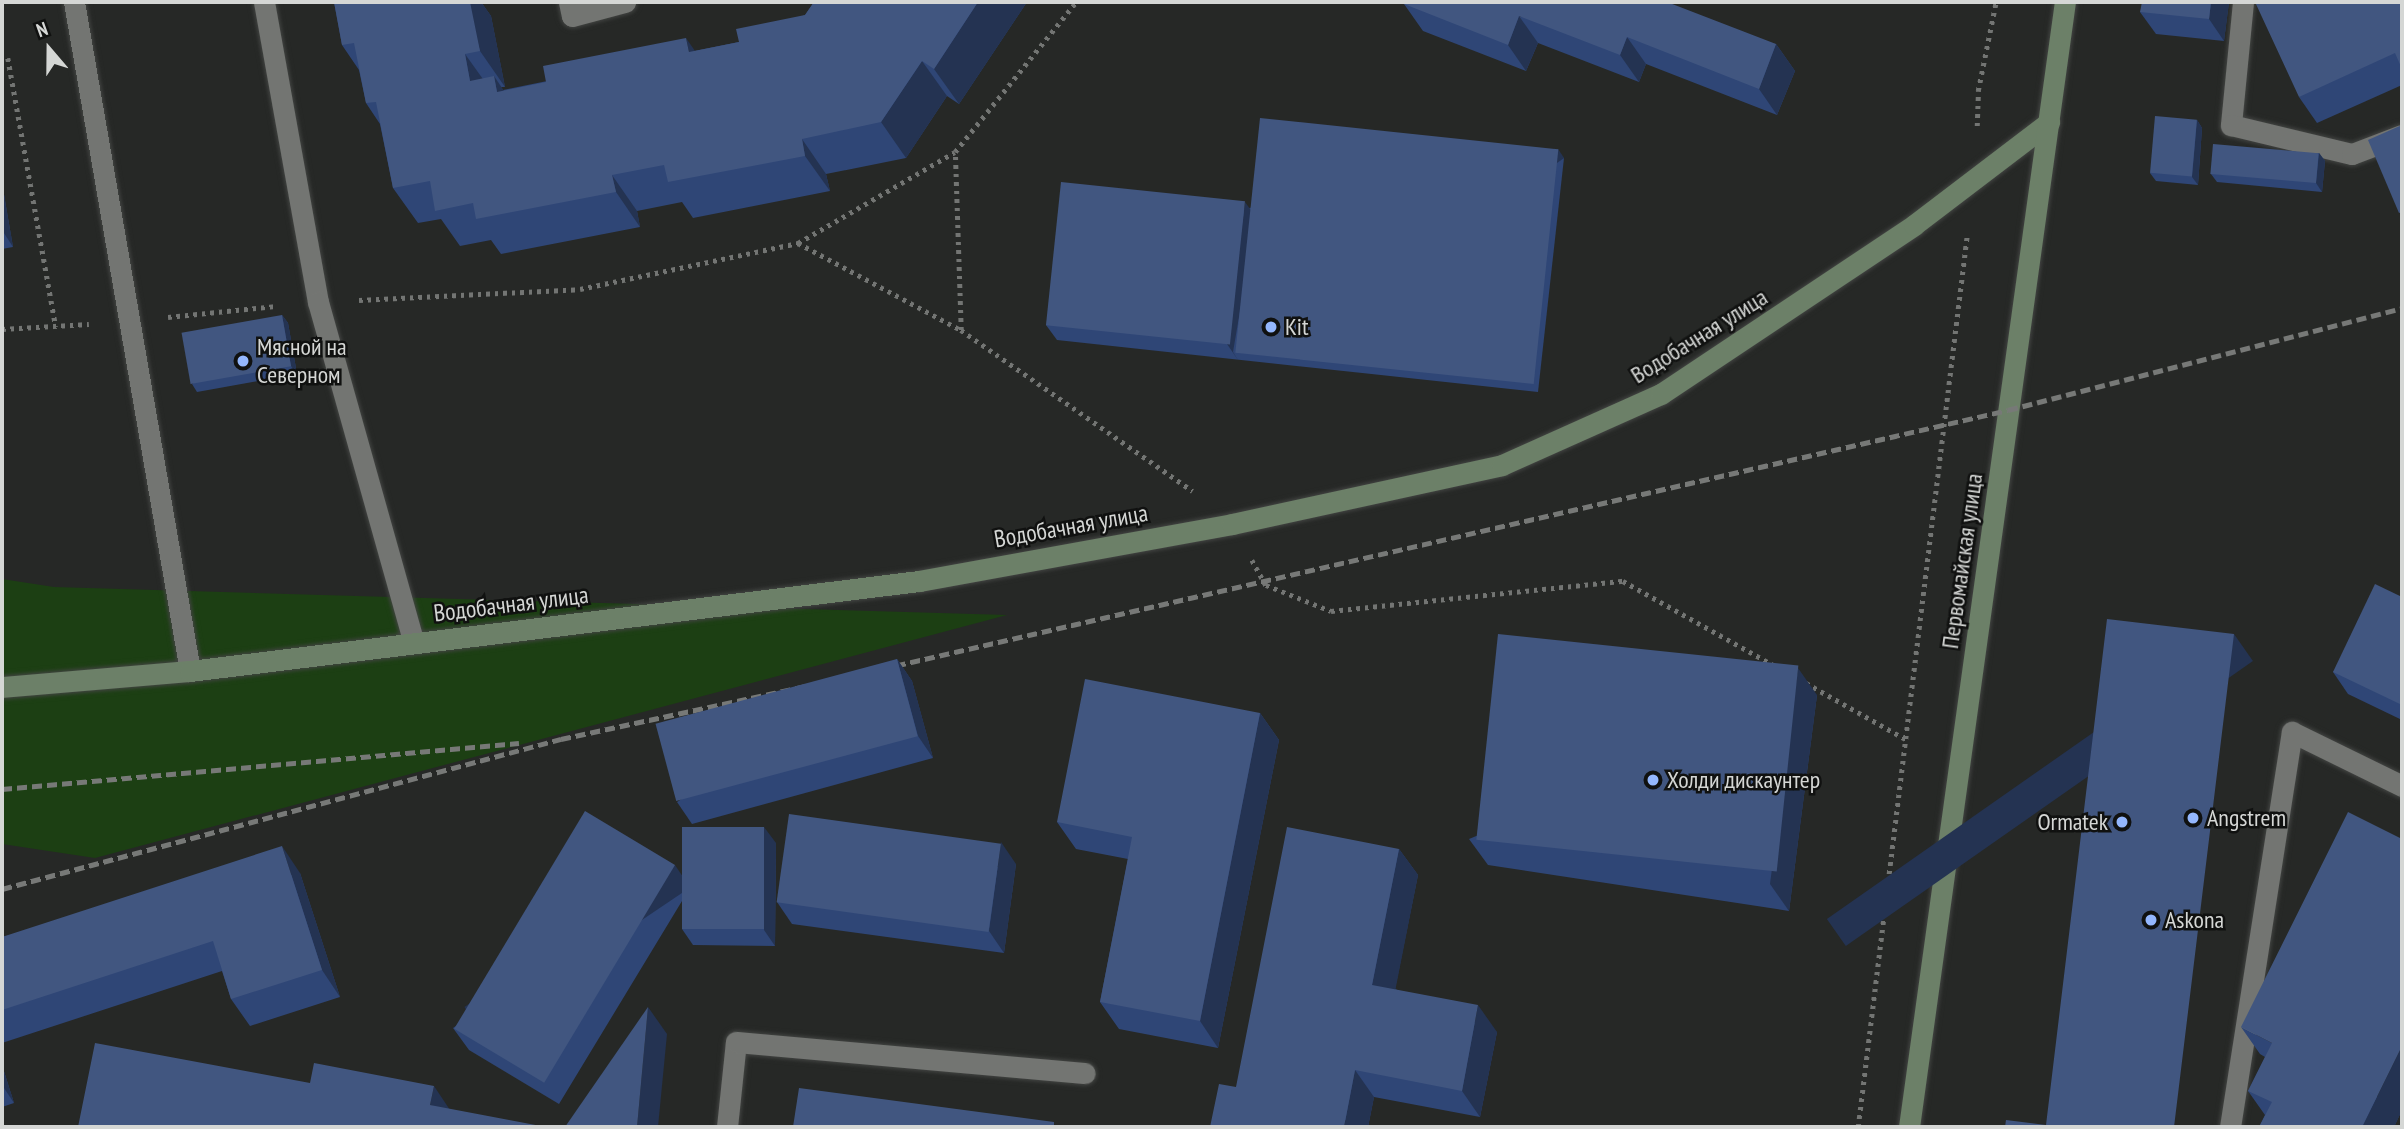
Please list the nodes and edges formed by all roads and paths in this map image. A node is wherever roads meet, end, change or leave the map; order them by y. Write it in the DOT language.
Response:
graph roads {
  1 [pos="74,2"];
  2 [pos="264,2"];
  3 [pos="569,2"];
  4 [pos="625,2"];
  5 [pos="1076,2"];
  6 [pos="1996,2"];
  7 [pos="2065,2"];
  8 [pos="2243,2"];
  9 [pos="8,58"];
  10 [pos="2049,122"];
  11 [pos="2402,135"];
  12 [pos="955,152"];
  13 [pos="1977,180"];
  14 [pos="797,243"];
  15 [pos="318,302"];
  16 [pos="129,321"];
  17 [pos="56,327"];
  18 [pos="2,329"];
  19 [pos="961,330"];
  20 [pos="1232,524"];
  21 [pos="414,643"];
  22 [pos="190,670"];
  23 [pos="1790,674"];
  24 [pos="1802,681"];
  25 [pos="2,687"];
  26 [pos="1909,741"];
  27 [pos="2402,786"];
  28 [pos="1085,1073"];
  29 [pos="727,1127"];
  30 [pos="1858,1127"];
  31 [pos="1909,1127"];
  32 [pos="2230,1127"];
  1 -- 16 [label="lane"];
  2 -- 15 [label="lane"];
  3 -- 4 [label="lane"];
  5 -- 12 [label="path"];
  6 -- 13 [label="path"];
  7 -- 10 [label="street, Первомайская улица"];
  8 -- 11 [label="lane"];
  9 -- 17 [label="path"];
  10 -- 13 [label="street, Водобачная улица"];
  10 -- 31 [label="street, Первомайская улица"];
  12 -- 14 [label="path"];
  12 -- 19 [label="path"];
  13 -- 20 [label="street, Водобачная улица"];
  13 -- 26 [label="path"];
  14 -- 15 [label="path"];
  14 -- 19 [label="path"];
  15 -- 16 [label="path"];
  15 -- 21 [label="lane"];
  16 -- 17 [label="path"];
  16 -- 22 [label="lane"];
  17 -- 18 [label="path"];
  19 -- 20 [label="path"];
  20 -- 21 [label="street, Водобачная улица"];
  20 -- 23 [label="path"];
  21 -- 22 [label="street, Водобачная улица"];
  22 -- 25 [label="street, Водобачная улица"];
  24 -- 26 [label="path"];
  26 -- 30 [label="path"];
  27 -- 32 [label="lane"];
  28 -- 29 [label="lane"];
}
